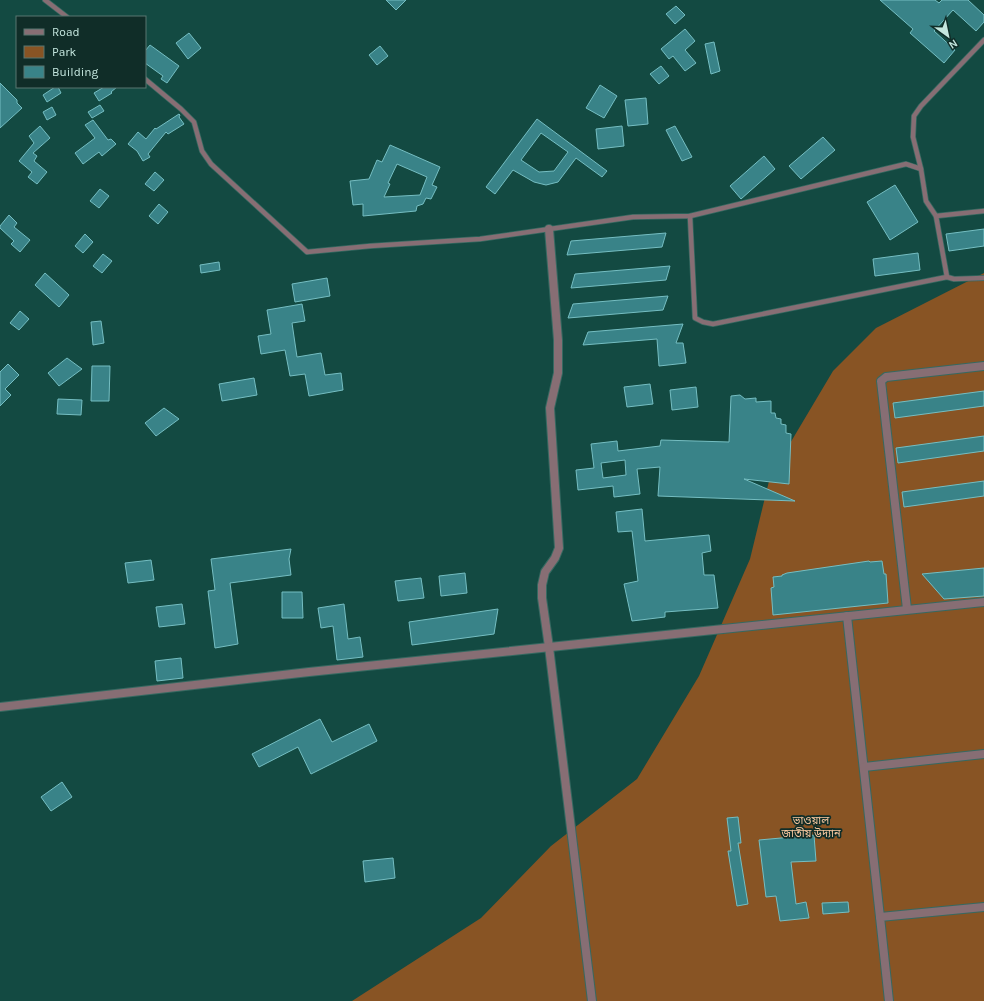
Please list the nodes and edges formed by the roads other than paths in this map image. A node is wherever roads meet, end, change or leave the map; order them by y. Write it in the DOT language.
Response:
graph roads {
  1 [pos="45,0"];
  2 [pos="66,16"];
  3 [pos="984,40"];
  4 [pos="146,81"];
  5 [pos="921,169"];
  6 [pos="984,212"];
  7 [pos="690,216"];
  8 [pos="936,216"];
  9 [pos="549,229"];
  10 [pos="947,277"];
  11 [pos="984,278"];
  12 [pos="984,366"];
  13 [pos="984,602"];
  14 [pos="907,609"];
  15 [pos="847,616"];
  16 [pos="549,647"];
  17 [pos="0,707"];
  18 [pos="984,754"];
  19 [pos="864,767"];
  20 [pos="984,907"];
  21 [pos="880,917"];
  22 [pos="592,1001"];
  23 [pos="889,1001"];
  1 -- 2 [label="lane"];
  3 -- 5 [label="lane"];
  4 -- 9 [label="lane"];
  5 -- 7 [label="lane"];
  5 -- 8 [label="lane"];
  6 -- 8 [label="lane"];
  7 -- 9 [label="lane"];
  7 -- 10 [label="lane"];
  8 -- 10 [label="lane"];
  9 -- 16 [label="street"];
  10 -- 11 [label="lane"];
  12 -- 14 [label="street"];
  13 -- 14 [label="street"];
  14 -- 15 [label="street"];
  15 -- 16 [label="street"];
  15 -- 19 [label="street"];
  16 -- 17 [label="street"];
  16 -- 22 [label="street"];
  18 -- 19 [label="street"];
  19 -- 21 [label="street"];
  20 -- 21 [label="street"];
  21 -- 23 [label="street"];
}
